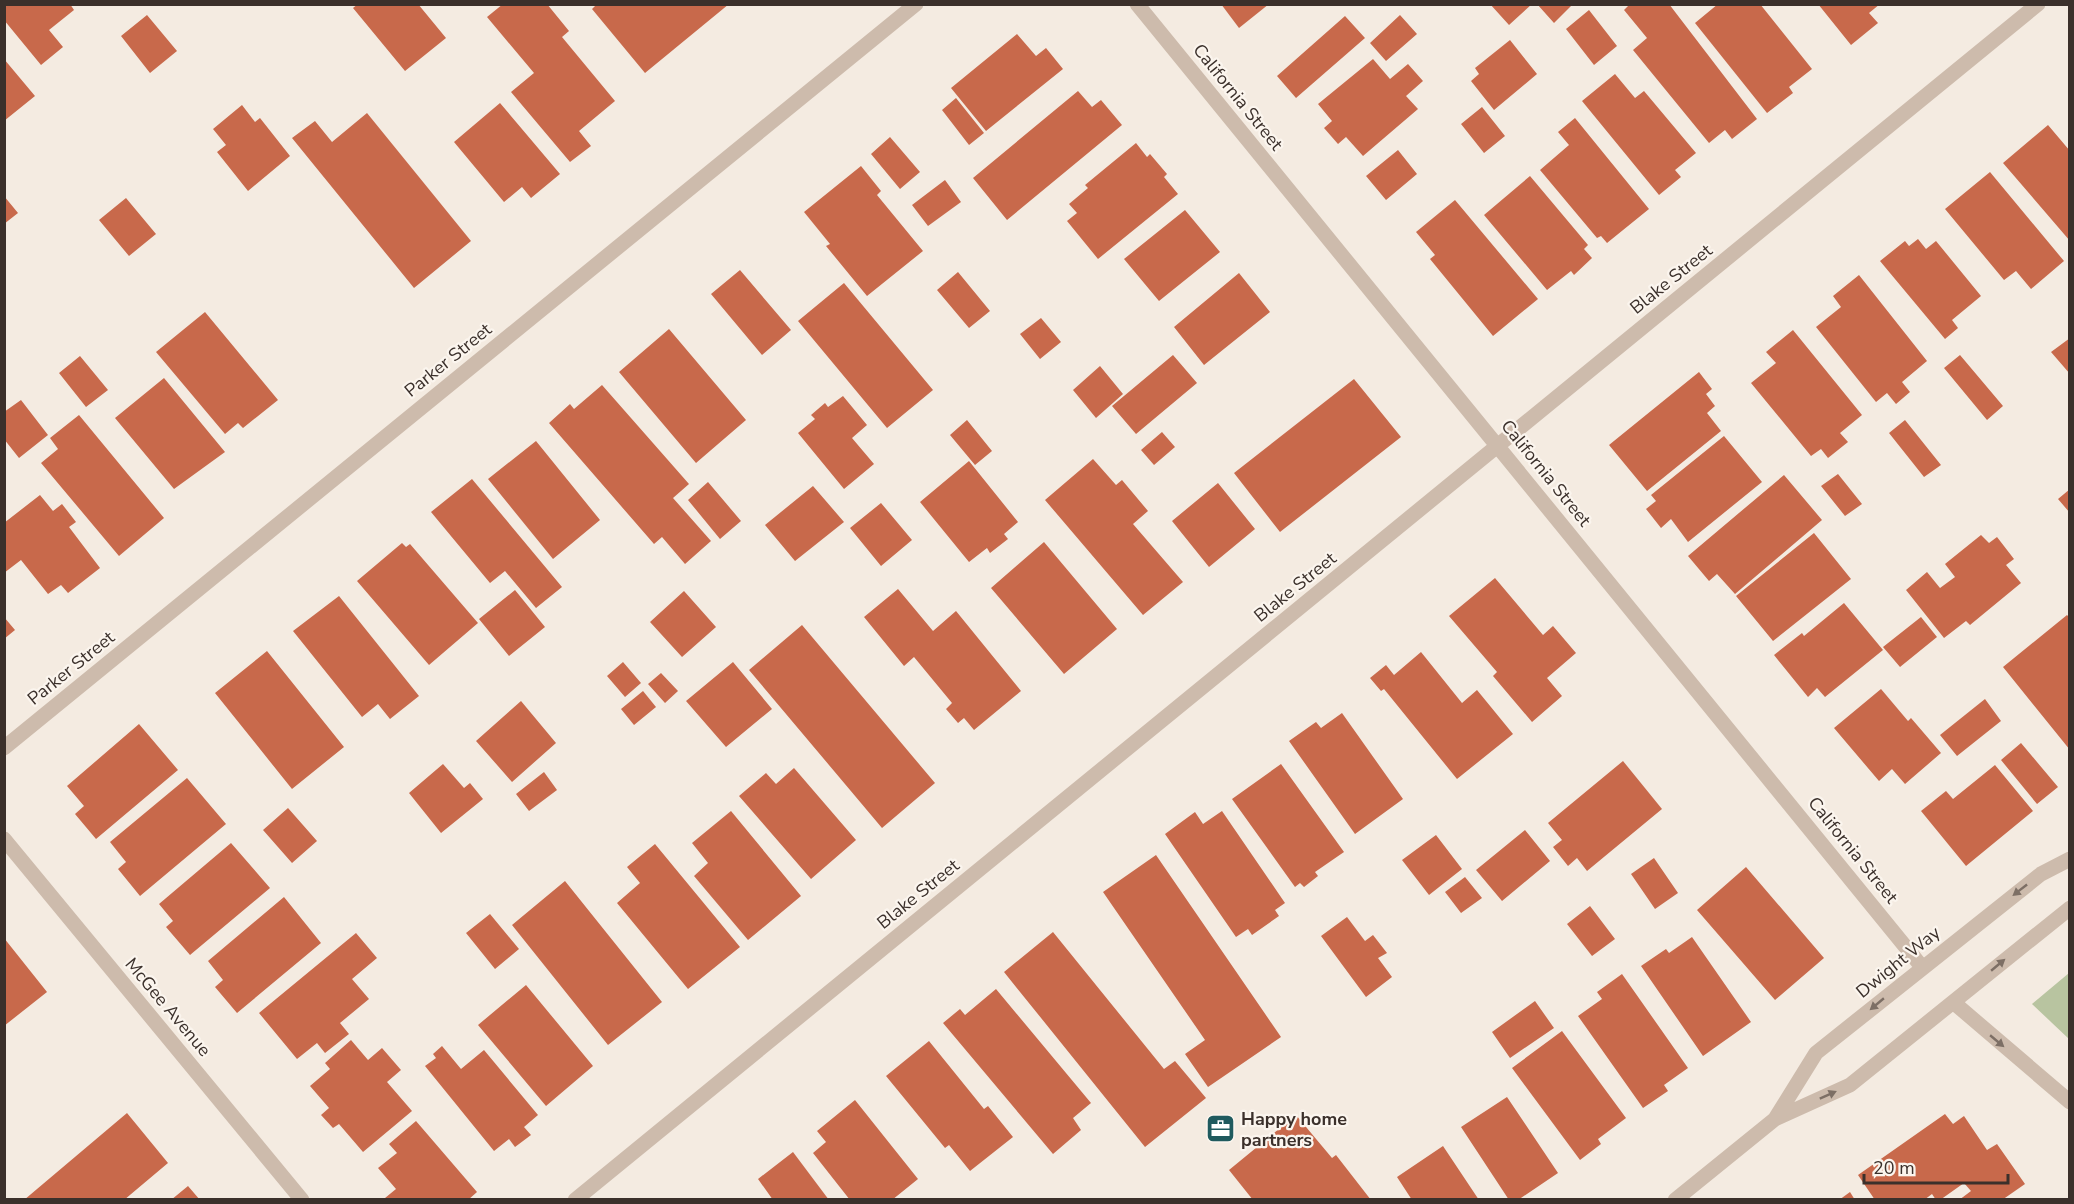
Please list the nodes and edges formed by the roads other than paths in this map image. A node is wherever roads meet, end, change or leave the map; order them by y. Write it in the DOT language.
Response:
graph roads {
  1 [pos="916,4"];
  2 [pos="1137,4"];
  3 [pos="2038,4"];
  4 [pos="1499,446"];
  5 [pos="4,748"];
  6 [pos="4,839"];
  7 [pos="2070,859"];
  8 [pos="2070,908"];
  9 [pos="1923,968"];
  10 [pos="1953,1002"];
  11 [pos="2070,1102"];
  12 [pos="1775,1119"];
  13 [pos="302,1200"];
  14 [pos="575,1200"];
  15 [pos="1675,1200"];
  1 -- 5 [label="street, Parker Street"];
  2 -- 4 [label="street, California Street"];
  3 -- 4 [label="street, Blake Street"];
  4 -- 9 [label="street, California Street"];
  4 -- 14 [label="street, Blake Street"];
  6 -- 13 [label="street, McGee Avenue"];
  7 -- 9 [label="street, Dwight Way, one-way"];
  10 -- 8 [label="street, Dwight Way, one-way"];
  9 -- 12 [label="street, Dwight Way, one-way"];
  10 -- 11 [label="street, one-way"];
  12 -- 10 [label="street, Dwight Way, one-way"];
  12 -- 15 [label="street, Dwight Way"];
}
